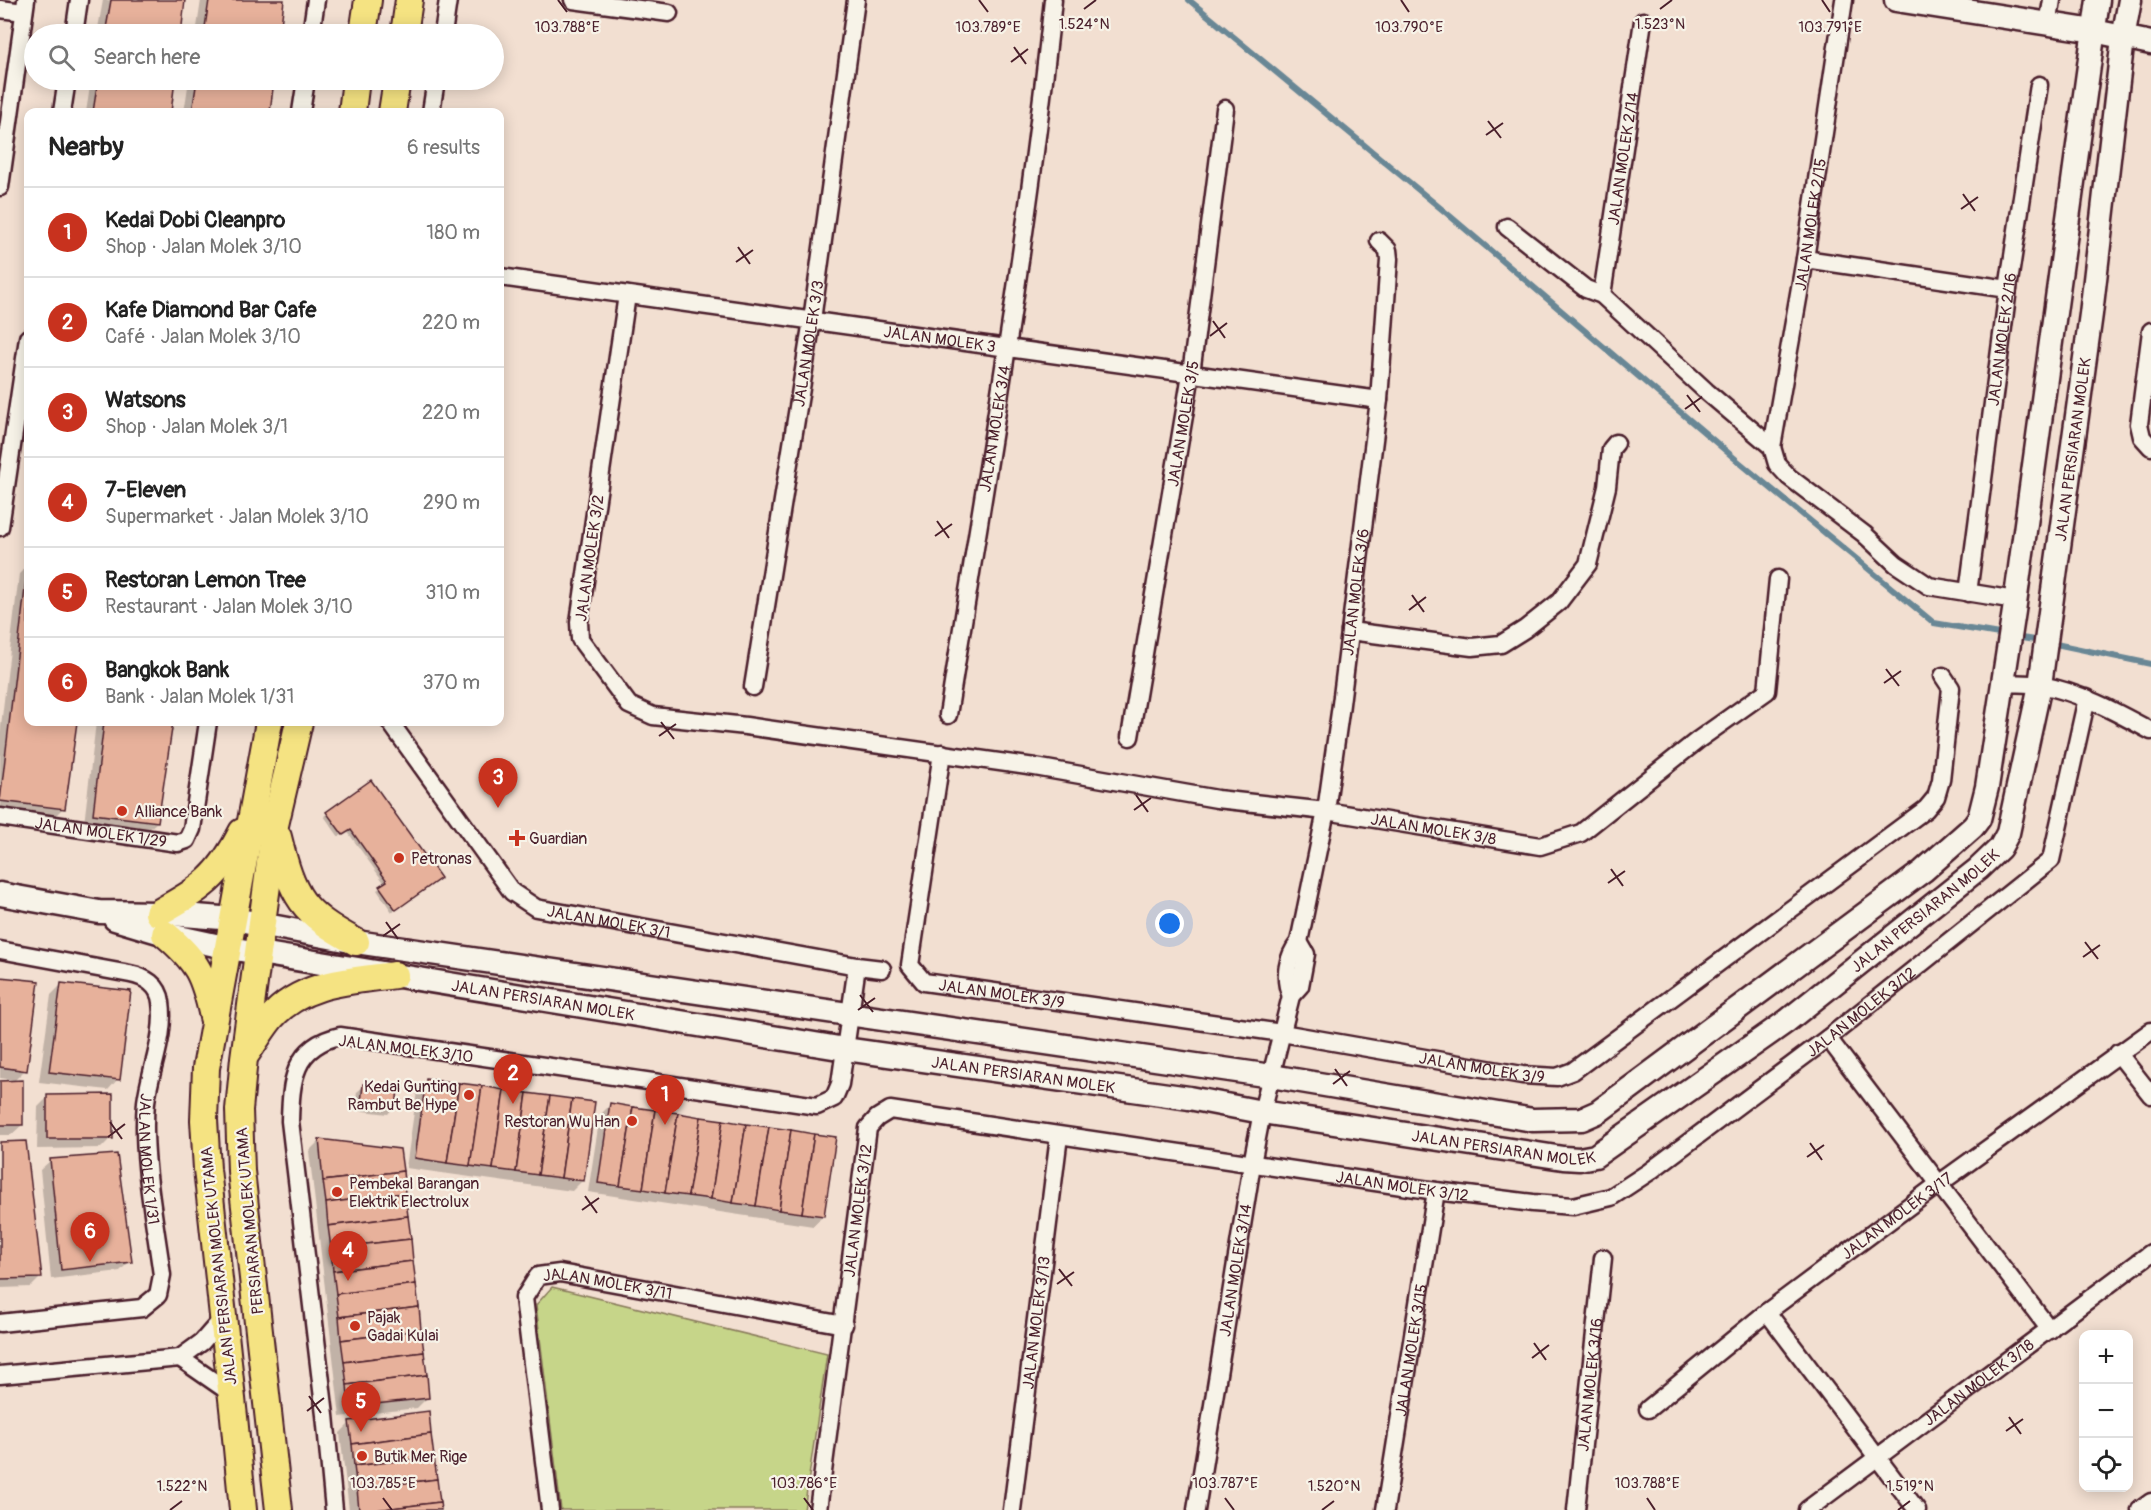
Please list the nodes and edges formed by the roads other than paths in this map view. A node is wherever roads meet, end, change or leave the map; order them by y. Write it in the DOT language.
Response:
graph roads {
  1 [pos="80,0"];
  2 [pos="316,0"];
  3 [pos="368,0"];
  4 [pos="409,0"];
  5 [pos="448,0"];
  6 [pos="573,0"];
  7 [pos="856,0"];
  8 [pos="1053,0"];
  9 [pos="1844,0"];
  10 [pos="1896,0"];
  11 [pos="2052,0"];
  12 [pos="2098,0"];
  13 [pos="2130,0"];
  14 [pos="25,6"];
  15 [pos="0,9"];
  16 [pos="669,13"];
  17 [pos="1643,21"];
  18 [pos="76,24"];
  19 [pos="312,24"];
  20 [pos="364,24"];
  21 [pos="405,24"];
  22 [pos="444,24"];
  23 [pos="2049,25"];
  24 [pos="2094,31"];
  25 [pos="2123,38"];
  26 [pos="2151,43"];
  27 [pos="2039,85"];
  28 [pos="66,90"];
  29 [pos="304,90"];
  30 [pos="355,90"];
  31 [pos="395,90"];
  32 [pos="434,90"];
  33 [pos="63,108"];
  34 [pos="302,108"];
  35 [pos="352,108"];
  36 [pos="393,108"];
  37 [pos="432,108"];
  38 [pos="1225,109"];
  39 [pos="4,123"];
  40 [pos="0,187"];
  41 [pos="1507,227"];
  42 [pos="1379,241"];
  43 [pos="1805,259"];
  44 [pos="504,278"];
  45 [pos="2008,290"];
  46 [pos="627,294"];
  47 [pos="1602,295"];
  48 [pos="812,320"];
  49 [pos="2151,331"];
  50 [pos="1007,348"];
  51 [pos="24,365"];
  52 [pos="1191,374"];
  53 [pos="1379,400"];
  54 [pos="1616,443"];
  55 [pos="1772,447"];
  56 [pos="2151,447"];
  57 [pos="0,527"];
  58 [pos="1778,579"];
  59 [pos="1968,593"];
  60 [pos="2014,606"];
  61 [pos="1350,631"];
  62 [pos="2004,672"];
  63 [pos="2041,675"];
  64 [pos="1943,676"];
  65 [pos="753,687"];
  66 [pos="2086,698"];
  67 [pos="948,715"];
  68 [pos="207,726"];
  69 [pos="268,726"];
  70 [pos="298,726"];
  71 [pos="393,726"];
  72 [pos="2151,731"];
  73 [pos="1130,737"];
  74 [pos="942,753"];
  75 [pos="1326,811"];
  76 [pos="252,813"];
  77 [pos="0,817"];
  78 [pos="275,825"];
  79 [pos="0,894"];
  80 [pos="234,918"];
  81 [pos="162,924"];
  82 [pos="263,924"];
  83 [pos="356,942"];
  84 [pos="229,948"];
  85 [pos="0,950"];
  86 [pos="259,953"];
  87 [pos="857,966"];
  88 [pos="882,969"];
  89 [pos="395,975"];
  90 [pos="851,1014"];
  91 [pos="215,1023"];
  92 [pos="2151,1030"];
  93 [pos="1282,1033"];
  94 [pos="1828,1038"];
  95 [pos="845,1049"];
  96 [pos="2118,1053"];
  97 [pos="244,1058"];
  98 [pos="1271,1076"];
  99 [pos="2151,1095"];
  100 [pos="1262,1112"];
  101 [pos="1059,1136"];
  102 [pos="1252,1164"];
  103 [pos="1940,1183"];
  104 [pos="1436,1191"];
  105 [pos="2151,1253"];
  106 [pos="1603,1258"];
  107 [pos="1767,1312"];
  108 [pos="223,1318"];
  109 [pos="0,1323"];
  110 [pos="843,1325"];
  111 [pos="2050,1330"];
  112 [pos="180,1358"];
  113 [pos="0,1375"];
  114 [pos="232,1394"];
  115 [pos="1648,1409"];
  116 [pos="1876,1457"];
  117 [pos="2151,1502"];
  118 [pos="243,1510"];
  119 [pos="279,1510"];
  120 [pos="334,1510"];
  121 [pos="550,1510"];
  122 [pos="818,1510"];
  123 [pos="1012,1510"];
  124 [pos="1196,1510"];
  125 [pos="1385,1510"];
  126 [pos="1576,1510"];
  127 [pos="1807,1510"];
  128 [pos="1917,1510"];
  129 [pos="2140,1510"];
  1 -- 18 [label="street"];
  2 -- 19 [label="street"];
  3 -- 20 [label="main road"];
  4 -- 21 [label="main road"];
  5 -- 22 [label="street"];
  6 -- 16 [label="street"];
  7 -- 48 [label="street, JALAN MOLEK 3/3"];
  8 -- 50 [label="street, JALAN MOLEK 3/4"];
  9 -- 43 [label="street, JALAN MOLEK 2/15"];
  10 -- 23 [label="main road"];
  11 -- 23 [label="street"];
  12 -- 24 [label="main road, JALAN PERSIARAN MOLEK"];
  13 -- 25 [label="main road, JALAN PERSIARAN MOLEK"];
  14 -- 15 [label="street"];
  14 -- 39 [label="street"];
  17 -- 47 [label="street, JALAN MOLEK 2/14"];
  23 -- 24 [label="main road"];
  24 -- 25 [label="main road"];
  24 -- 60 [label="main road, JALAN PERSIARAN MOLEK"];
  25 -- 26 [label="main road"];
  25 -- 63 [label="main road, JALAN PERSIARAN MOLEK"];
  27 -- 45 [label="street, JALAN MOLEK 2/16"];
  28 -- 33 [label="street"];
  29 -- 34 [label="street"];
  30 -- 35 [label="main road"];
  31 -- 36 [label="main road"];
  32 -- 37 [label="street"];
  38 -- 52 [label="street, JALAN MOLEK 3/5"];
  39 -- 40 [label="street"];
  41 -- 47 [label="street"];
  42 -- 53 [label="street, JALAN MOLEK 3/6"];
  43 -- 45 [label="street"];
  43 -- 55 [label="street, JALAN MOLEK 2/15"];
  44 -- 46 [label="street, JALAN MOLEK 3"];
  45 -- 59 [label="street, JALAN MOLEK 2/16"];
  46 -- 48 [label="street, JALAN MOLEK 3"];
  46 -- 74 [label="street, JALAN MOLEK 3/2"];
  47 -- 55 [label="street"];
  48 -- 50 [label="street, JALAN MOLEK 3"];
  48 -- 65 [label="street, JALAN MOLEK 3/3"];
  49 -- 56 [label="street"];
  50 -- 52 [label="street, JALAN MOLEK 3"];
  50 -- 67 [label="street, JALAN MOLEK 3/4"];
  51 -- 57 [label="street"];
  52 -- 53 [label="street, JALAN MOLEK 3"];
  52 -- 73 [label="street, JALAN MOLEK 3/5"];
  53 -- 61 [label="street, JALAN MOLEK 3/6"];
  54 -- 61 [label="street"];
  55 -- 59 [label="street"];
  58 -- 75 [label="street, JALAN MOLEK 3/8"];
  59 -- 60 [label="street"];
  60 -- 62 [label="main road, JALAN PERSIARAN MOLEK"];
  61 -- 75 [label="street, JALAN MOLEK 3/6"];
  62 -- 63 [label="street"];
  62 -- 98 [label="main road, JALAN PERSIARAN MOLEK"];
  63 -- 66 [label="street"];
  63 -- 100 [label="main road, JALAN PERSIARAN MOLEK"];
  64 -- 93 [label="street, JALAN MOLEK 3/9"];
  66 -- 72 [label="street"];
  66 -- 94 [label="street, JALAN MOLEK 3/12"];
  68 -- 77 [label="street, JALAN MOLEK 1/29"];
  69 -- 76 [label="main road"];
  70 -- 78 [label="main road"];
  71 -- 87 [label="street, JALAN MOLEK 3/1"];
  74 -- 75 [label="street, JALAN MOLEK 3/8"];
  74 -- 93 [label="street, JALAN MOLEK 3/9"];
  75 -- 93 [label="street, JALAN MOLEK 3/6"];
  76 -- 80 [label="main road"];
  76 -- 81 [label="main road"];
  78 -- 82 [label="main road, PERSIARAN MOLEK UTAMA"];
  78 -- 83 [label="main road"];
  79 -- 81 [label="main road, JALAN PERSIARAN MOLEK"];
  80 -- 81 [label="main road, JALAN PERSIARAN MOLEK"];
  80 -- 82 [label="main road, JALAN PERSIARAN MOLEK"];
  80 -- 84 [label="main road"];
  81 -- 84 [label="main road, JALAN PERSIARAN MOLEK"];
  81 -- 91 [label="main road"];
  82 -- 83 [label="main road, JALAN PERSIARAN MOLEK"];
  82 -- 86 [label="main road, PERSIARAN MOLEK UTAMA"];
  83 -- 90 [label="main road, JALAN PERSIARAN MOLEK"];
  84 -- 86 [label="main road, JALAN PERSIARAN MOLEK"];
  84 -- 91 [label="main road"];
  85 -- 109 [label="street, JALAN MOLEK 1/31"];
  86 -- 89 [label="main road, JALAN PERSIARAN MOLEK"];
  86 -- 97 [label="main road, PERSIARAN MOLEK UTAMA"];
  87 -- 88 [label="street, JALAN MOLEK 3/1"];
  87 -- 90 [label="street, JALAN MOLEK 3/10"];
  89 -- 95 [label="main road, JALAN PERSIARAN MOLEK"];
  89 -- 97 [label="main road"];
  90 -- 95 [label="street, JALAN MOLEK 3/10"];
  90 -- 98 [label="main road, JALAN PERSIARAN MOLEK"];
  91 -- 108 [label="main road, JALAN PERSIARAN MOLEK UTAMA"];
  92 -- 96 [label="street, JALAN MOLEK 3/17"];
  93 -- 98 [label="street, JALAN MOLEK 3/14"];
  94 -- 103 [label="street"];
  94 -- 104 [label="street, JALAN MOLEK 3/12"];
  95 -- 100 [label="main road, JALAN PERSIARAN MOLEK"];
  95 -- 120 [label="street, JALAN MOLEK 3/10"];
  96 -- 99 [label="street"];
  96 -- 103 [label="street, JALAN MOLEK 3/17"];
  97 -- 119 [label="main road, PERSIARAN MOLEK UTAMA"];
  98 -- 100 [label="street, JALAN MOLEK 3/14"];
  100 -- 102 [label="street, JALAN MOLEK 3/14"];
  101 -- 102 [label="street, JALAN MOLEK 3/12"];
  101 -- 110 [label="street, JALAN MOLEK 3/12"];
  101 -- 123 [label="street, JALAN MOLEK 3/13"];
  102 -- 104 [label="street, JALAN MOLEK 3/12"];
  102 -- 124 [label="street, JALAN MOLEK 3/14"];
  103 -- 107 [label="street, JALAN MOLEK 3/17"];
  103 -- 111 [label="street"];
  104 -- 125 [label="street, JALAN MOLEK 3/15"];
  105 -- 111 [label="street, JALAN MOLEK 3/18"];
  106 -- 126 [label="street, JALAN MOLEK 3/16"];
  107 -- 115 [label="street, JALAN MOLEK 3/17"];
  107 -- 116 [label="street"];
  108 -- 112 [label="street"];
  108 -- 114 [label="main road, JALAN PERSIARAN MOLEK UTAMA"];
  110 -- 121 [label="street, JALAN MOLEK 3/11"];
  110 -- 122 [label="street, JALAN MOLEK 3/12"];
  111 -- 116 [label="street, JALAN MOLEK 3/18"];
  112 -- 113 [label="street"];
  112 -- 114 [label="street"];
  114 -- 118 [label="main road, JALAN PERSIARAN MOLEK UTAMA"];
  116 -- 127 [label="street, JALAN MOLEK 3/18"];
  116 -- 128 [label="street"];
  117 -- 129 [label="street"];
}
